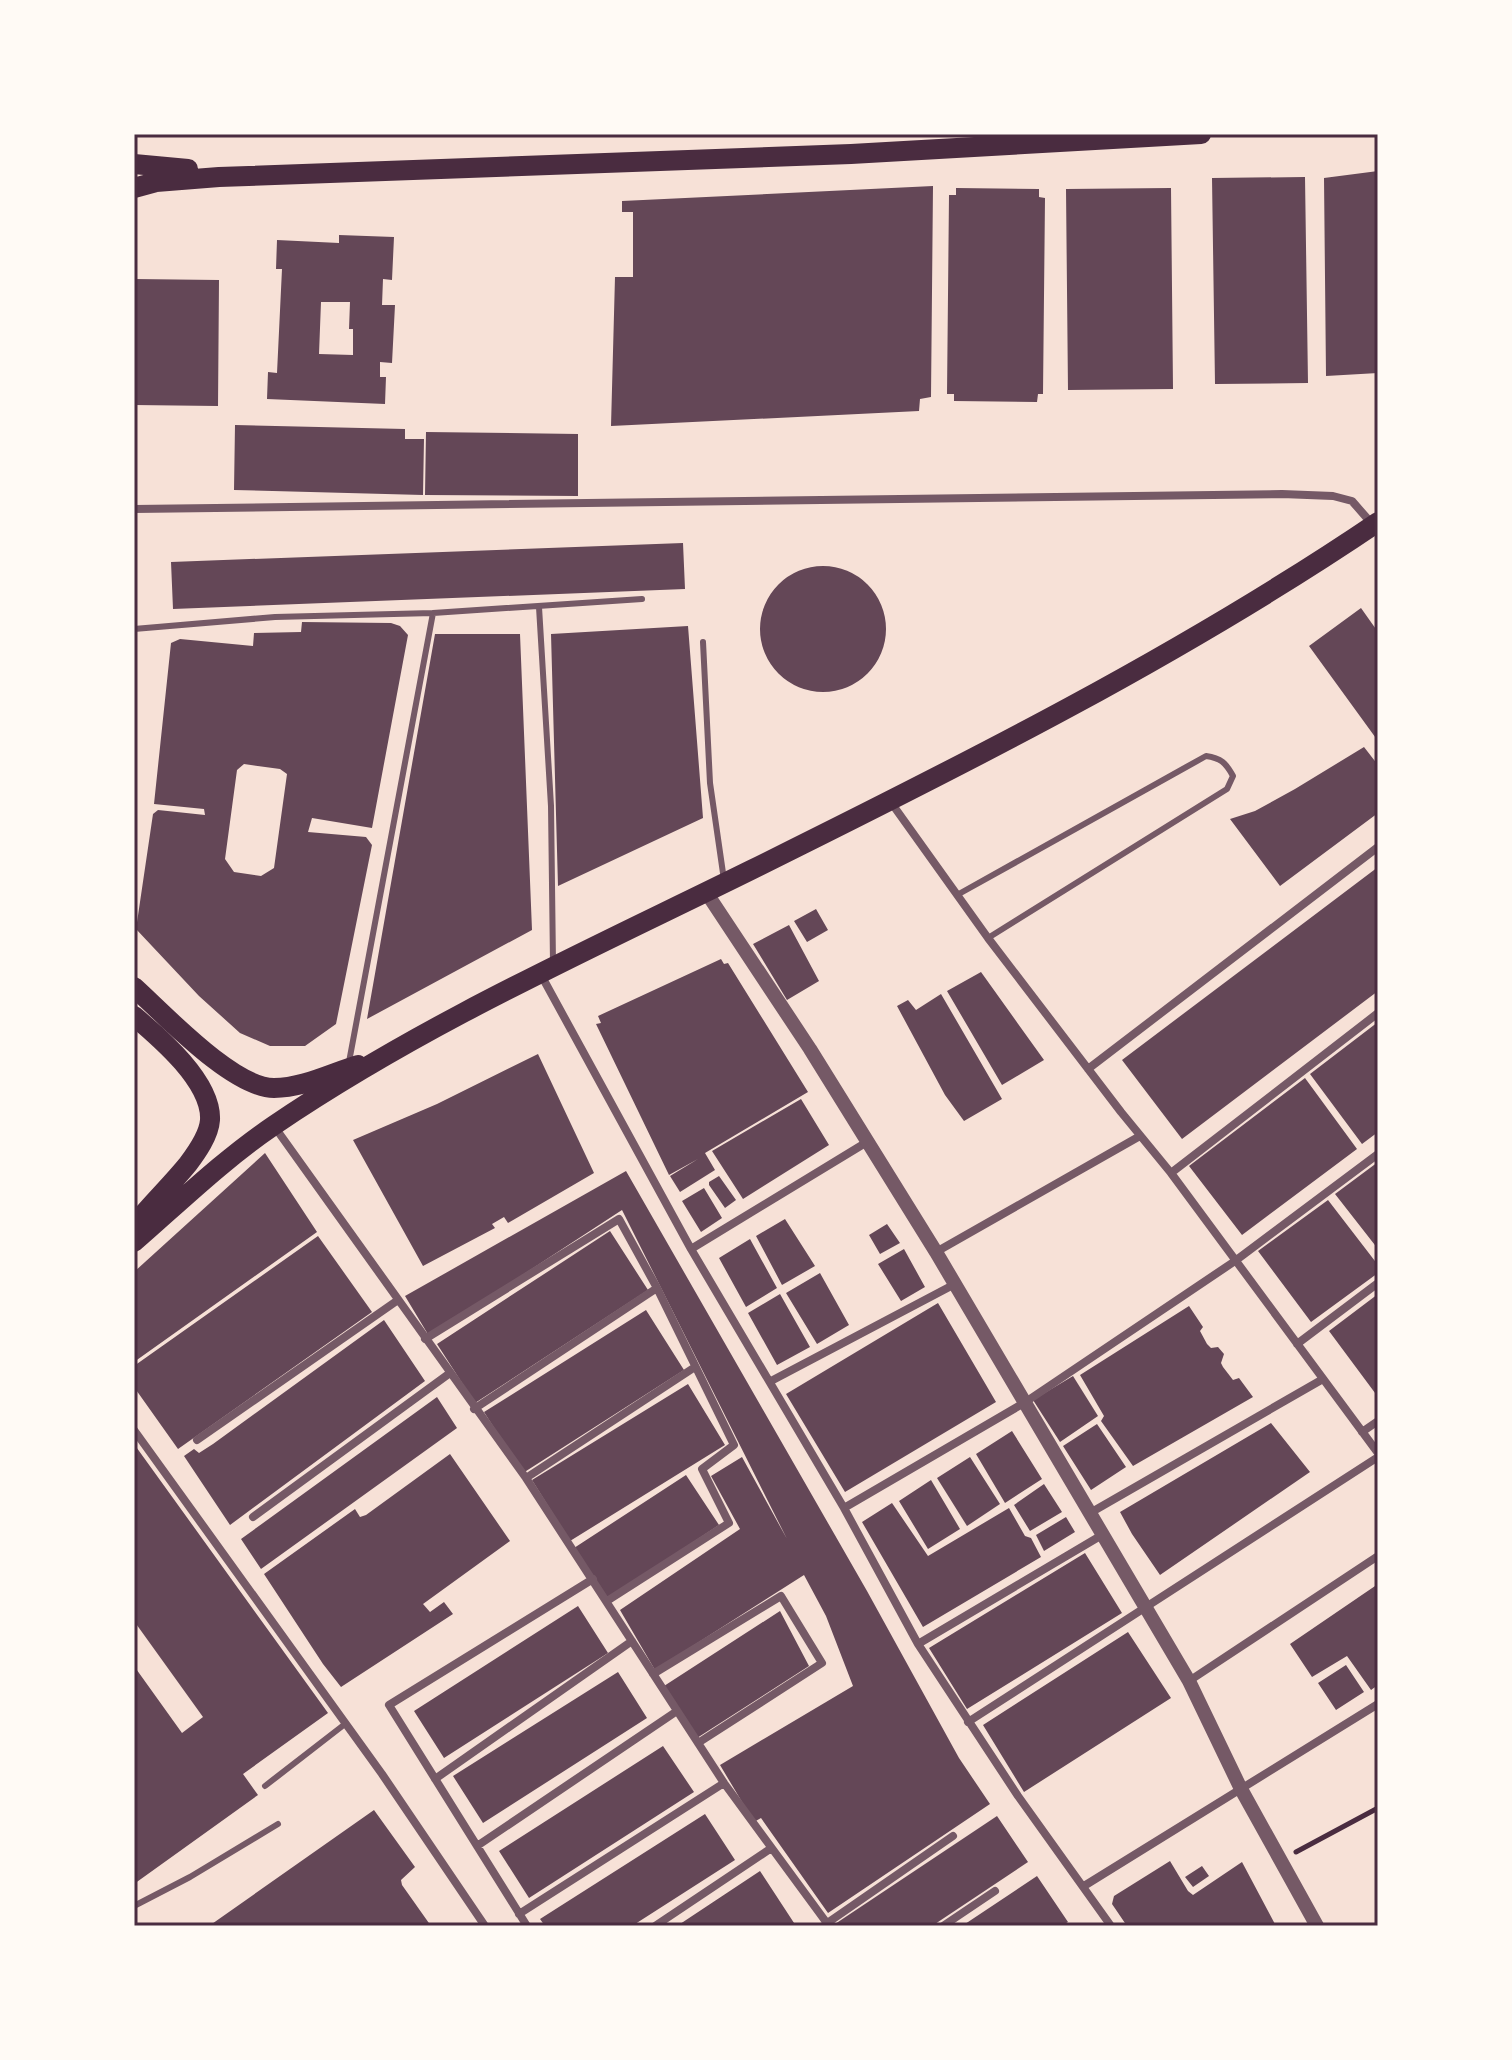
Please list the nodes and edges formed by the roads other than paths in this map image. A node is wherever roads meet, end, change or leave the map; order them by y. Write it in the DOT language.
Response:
graph roads {
  1 [pos="1201,134"];
  2 [pos="1028,139"];
  3 [pos="134,164"];
  4 [pos="219,177"];
  5 [pos="134,188"];
  6 [pos="134,509"];
  7 [pos="1376,526"];
  8 [pos="642,599"];
  9 [pos="539,607"];
  10 [pos="433,613"];
  11 [pos="134,629"];
  12 [pos="703,642"];
  13 [pos="889,801"];
  14 [pos="1378,847"];
  15 [pos="715,888"];
  16 [pos="957,895"];
  17 [pos="988,938"];
  18 [pos="546,970"];
  19 [pos="134,987"];
  20 [pos="1378,1013"];
  21 [pos="134,1016"];
  22 [pos="373,1060"];
  23 [pos="348,1068"];
  24 [pos="1088,1069"];
  25 [pos="273,1125"];
  26 [pos="1140,1136"];
  27 [pos="867,1142"];
  28 [pos="1378,1154"];
  29 [pos="1171,1173"];
  30 [pos="134,1225"];
  31 [pos="134,1242"];
  32 [pos="691,1249"];
  33 [pos="936,1252"];
  34 [pos="1235,1261"];
  35 [pos="1378,1283"];
  36 [pos="955,1284"];
  37 [pos="657,1288"];
  38 [pos="398,1300"];
  39 [pos="425,1339"];
  40 [pos="1297,1344"];
  41 [pos="695,1367"];
  42 [pos="450,1373"];
  43 [pos="1323,1379"];
  44 [pos="771,1381"];
  45 [pos="1024,1403"];
  46 [pos="474,1409"];
  47 [pos="1378,1421"];
  48 [pos="134,1430"];
  49 [pos="1362,1432"];
  50 [pos="197,1440"];
  51 [pos="1378,1455"];
  52 [pos="526,1478"];
  53 [pos="844,1508"];
  54 [pos="1090,1513"];
  55 [pos="253,1517"];
  56 [pos="1102,1535"];
  57 [pos="1378,1556"];
  58 [pos="593,1579"];
  59 [pos="607,1601"];
  60 [pos="1144,1607"];
  61 [pos="632,1641"];
  62 [pos="918,1644"];
  63 [pos="653,1674"];
  64 [pos="1189,1681"];
  65 [pos="1378,1704"];
  66 [pos="677,1711"];
  67 [pos="968,1722"];
  68 [pos="345,1724"];
  69 [pos="698,1743"];
  70 [pos="435,1779"];
  71 [pos="724,1783"];
  72 [pos="265,1786"];
  73 [pos="1241,1789"];
  74 [pos="278,1824"];
  75 [pos="953,1836"];
  76 [pos="477,1846"];
  77 [pos="770,1849"];
  78 [pos="1084,1886"];
  79 [pos="995,1891"];
  80 [pos="134,1906"];
  81 [pos="519,1914"];
  82 [pos="826,1925"];
  83 [pos="485,1926"];
  84 [pos="527,1926"];
  85 [pos="655,1926"];
  86 [pos="943,1926"];
  87 [pos="1111,1926"];
  88 [pos="1317,1926"];
  1 -- 2 [label="main road"];
  2 -- 4 [label="main road"];
  3 -- 4 [label="main road"];
  4 -- 5 [label="main road"];
  6 -- 7 [label="street"];
  7 -- 13 [label="main road"];
  8 -- 9 [label="lane"];
  9 -- 10 [label="lane"];
  9 -- 18 [label="lane"];
  10 -- 11 [label="lane"];
  10 -- 23 [label="lane"];
  12 -- 15 [label="lane"];
  13 -- 15 [label="main road"];
  13 -- 16 [label="street"];
  14 -- 24 [label="street"];
  15 -- 18 [label="main road"];
  15 -- 27 [label="street"];
  16 -- 17 [label="street"];
  16 -- 17 [label="lane"];
  17 -- 24 [label="street"];
  18 -- 22 [label="main road"];
  18 -- 32 [label="street"];
  19 -- 23 [label="main road"];
  20 -- 29 [label="street"];
  21 -- 30 [label="main road"];
  22 -- 23 [label="main road"];
  22 -- 25 [label="main road"];
  24 -- 26 [label="street"];
  25 -- 31 [label="main road"];
  25 -- 38 [label="street"];
  26 -- 29 [label="street"];
  26 -- 33 [label="street"];
  27 -- 32 [label="street"];
  27 -- 33 [label="street"];
  28 -- 34 [label="street"];
  29 -- 34 [label="street"];
  32 -- 44 [label="street"];
  33 -- 36 [label="street"];
  34 -- 40 [label="street"];
  34 -- 45 [label="street"];
  35 -- 40 [label="street"];
  36 -- 44 [label="street"];
  36 -- 45 [label="street"];
  37 -- 39 [label="street"];
  37 -- 41 [label="street"];
  37 -- 46 [label="street"];
  38 -- 39 [label="street"];
  38 -- 50 [label="street"];
  39 -- 42 [label="street"];
  40 -- 43 [label="street"];
  41 -- 52 [label="street"];
  41 -- 59 [label="street"];
  42 -- 46 [label="street"];
  42 -- 55 [label="street"];
  43 -- 49 [label="street"];
  43 -- 54 [label="street"];
  44 -- 53 [label="street"];
  45 -- 53 [label="street"];
  45 -- 54 [label="street"];
  46 -- 52 [label="street"];
  47 -- 49 [label="street"];
  48 -- 68 [label="street"];
  49 -- 51 [label="street"];
  51 -- 60 [label="street"];
  52 -- 58 [label="street"];
  53 -- 62 [label="street"];
  54 -- 56 [label="street"];
  56 -- 60 [label="street"];
  56 -- 62 [label="street"];
  57 -- 64 [label="street"];
  58 -- 59 [label="street"];
  58 -- 70 [label="street"];
  59 -- 61 [label="street"];
  60 -- 64 [label="street"];
  60 -- 67 [label="street"];
  61 -- 63 [label="street"];
  61 -- 70 [label="street"];
  62 -- 67 [label="street"];
  63 -- 66 [label="street"];
  63 -- 69 [label="street"];
  64 -- 73 [label="street"];
  65 -- 73 [label="street"];
  66 -- 69 [label="street"];
  66 -- 76 [label="street"];
  67 -- 78 [label="street"];
  68 -- 72 [label="lane"];
  68 -- 83 [label="street"];
  69 -- 71 [label="street"];
  70 -- 76 [label="street"];
  71 -- 77 [label="street"];
  71 -- 81 [label="street"];
  73 -- 78 [label="street"];
  73 -- 88 [label="street"];
  74 -- 80 [label="lane"];
  75 -- 82 [label="street"];
  76 -- 81 [label="street"];
  77 -- 82 [label="street"];
  77 -- 85 [label="street"];
  78 -- 87 [label="street"];
  79 -- 86 [label="street"];
  81 -- 84 [label="street"];
}
